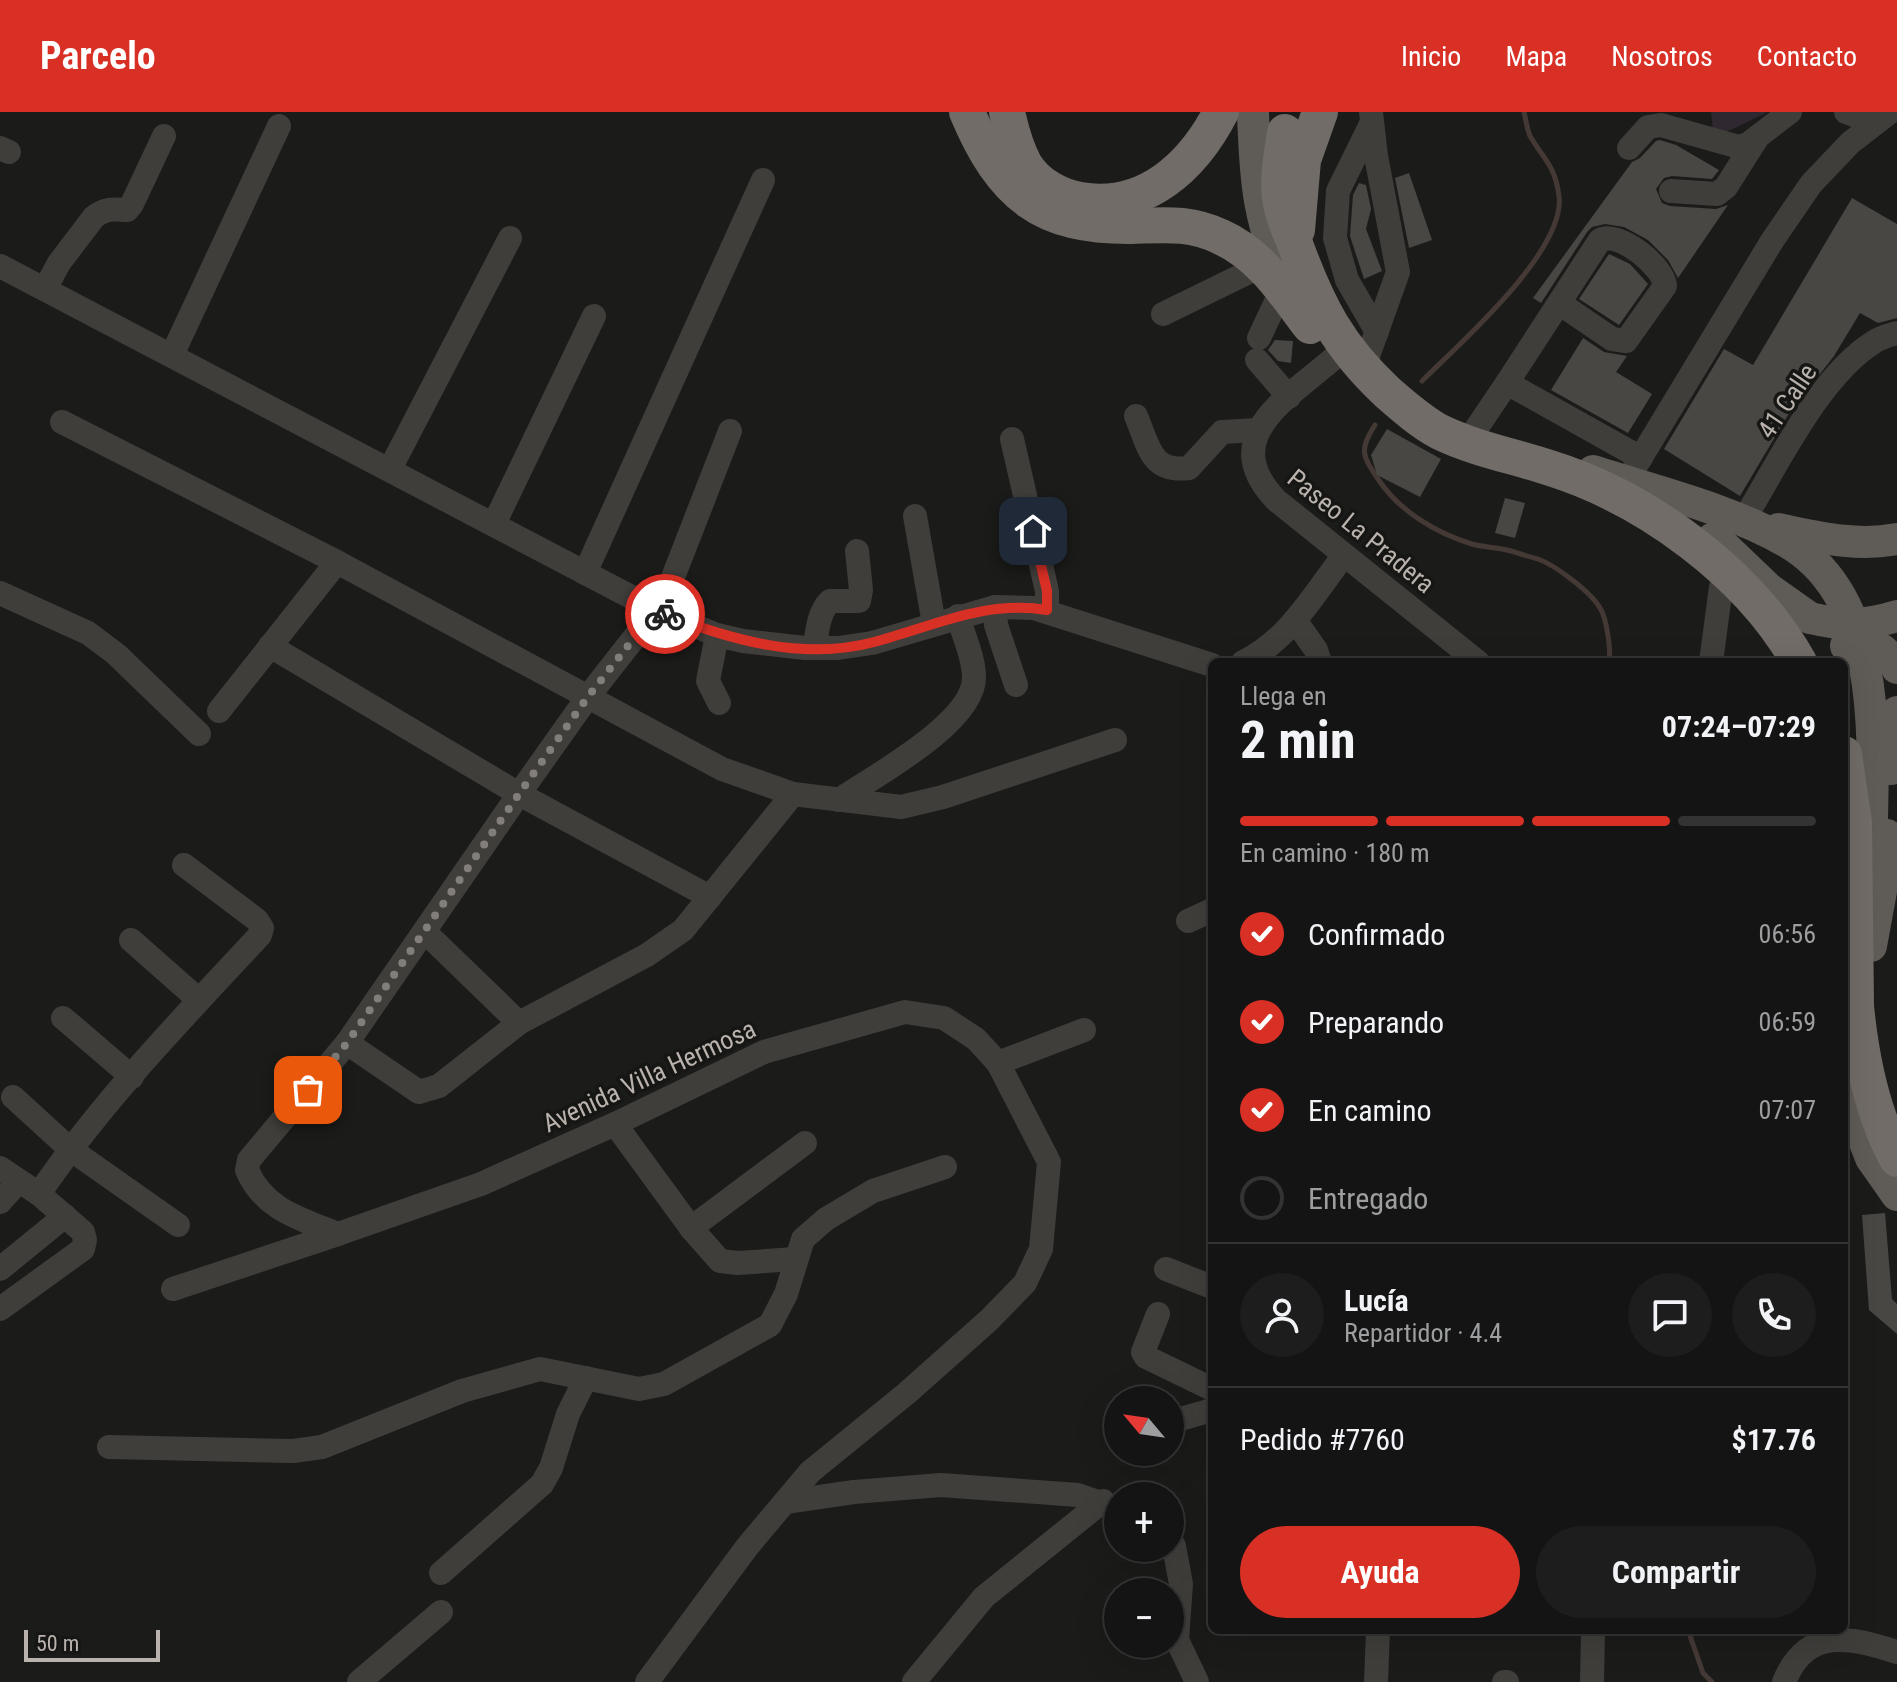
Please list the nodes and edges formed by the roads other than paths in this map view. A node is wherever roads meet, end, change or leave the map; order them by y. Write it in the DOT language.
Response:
graph roads {
  1 [pos="967,112"];
  2 [pos="1007,112"];
  3 [pos="1024,112"];
  4 [pos="1199,112"];
  5 [pos="1221,112"];
  6 [pos="1253,112"];
  7 [pos="1320,112"];
  8 [pos="1790,112"];
  9 [pos="1846,112"];
  10 [pos="1284,117"];
  11 [pos="1371,118"];
  12 [pos="1882,118"];
  13 [pos="279,126"];
  14 [pos="164,136"];
  15 [pos="1758,136"];
  16 [pos="1629,148"];
  17 [pos="763,180"];
  18 [pos="1671,191"];
  19 [pos="1297,230"];
  20 [pos="510,238"];
  21 [pos="0,266"];
  22 [pos="1272,277"];
  23 [pos="45,289"];
  24 [pos="1559,303"];
  25 [pos="1163,314"];
  26 [pos="594,316"];
  27 [pos="1310,326"];
  28 [pos="1897,333"];
  29 [pos="1372,344"];
  30 [pos="172,355"];
  31 [pos="1334,358"];
  32 [pos="1507,383"];
  33 [pos="1289,397"];
  34 [pos="1136,416"];
  35 [pos="62,422"];
  36 [pos="1476,429"];
  37 [pos="1257,430"];
  38 [pos="730,431"];
  39 [pos="1012,439"];
  40 [pos="390,469"];
  41 [pos="1633,470"];
  42 [pos="1536,477"];
  43 [pos="915,516"];
  44 [pos="1748,522"];
  45 [pos="494,524"];
  46 [pos="1897,539"];
  47 [pos="857,551"];
  48 [pos="1344,555"];
  49 [pos="337,562"];
  50 [pos="585,573"];
  51 [pos="1721,587"];
  52 [pos="0,593"];
  53 [pos="995,607"];
  54 [pos="656,610"];
  55 [pos="1047,610"];
  56 [pos="958,616"];
  57 [pos="1897,616"];
  58 [pos="1295,620"];
  59 [pos="934,624"];
  60 [pos="717,635"];
  61 [pos="270,646"];
  62 [pos="815,648"];
  63 [pos="1838,654"];
  64 [pos="1250,658"];
  65 [pos="1319,658"];
  66 [pos="1473,658"];
  67 [pos="1712,658"];
  68 [pos="1776,658"];
  69 [pos="1797,658"];
  70 [pos="1889,659"];
  71 [pos="1208,664"];
  72 [pos="1016,685"];
  73 [pos="587,698"];
  74 [pos="719,703"];
  75 [pos="219,711"];
  76 [pos="1897,712"];
  77 [pos="199,734"];
  78 [pos="1115,740"];
  79 [pos="1848,781"];
  80 [pos="519,794"];
  81 [pos="793,794"];
  82 [pos="839,800"];
  83 [pos="184,865"];
  84 [pos="710,897"];
  85 [pos="1208,912"];
  86 [pos="1188,921"];
  87 [pos="425,932"];
  88 [pos="131,940"];
  89 [pos="1871,946"];
  90 [pos="199,1000"];
  91 [pos="63,1018"];
  92 [pos="519,1023"];
  93 [pos="1084,1030"];
  94 [pos="347,1043"];
  95 [pos="998,1063"];
  96 [pos="132,1077"];
  97 [pos="13,1097"];
  98 [pos="1848,1098"];
  99 [pos="615,1124"];
  100 [pos="1897,1125"];
  101 [pos="805,1143"];
  102 [pos="70,1149"];
  103 [pos="1897,1159"];
  104 [pos="945,1167"];
  105 [pos="19,1181"];
  106 [pos="1897,1195"];
  107 [pos="0,1202"];
  108 [pos="65,1216"];
  109 [pos="178,1225"];
  110 [pos="691,1228"];
  111 [pos="338,1234"];
  112 [pos="795,1259"];
  113 [pos="0,1269"];
  114 [pos="1166,1269"];
  115 [pos="1208,1285"];
  116 [pos="173,1289"];
  117 [pos="0,1309"];
  118 [pos="1158,1314"];
  119 [pos="586,1378"];
  120 [pos="1208,1387"];
  121 [pos="1208,1411"];
  122 [pos="1184,1418"];
  123 [pos="109,1447"];
  124 [pos="785,1502"];
  125 [pos="1104,1503"];
  126 [pos="1104,1509"];
  127 [pos="1177,1562"];
  128 [pos="441,1573"];
  129 [pos="441,1612"];
  130 [pos="1378,1634"];
  131 [pos="1593,1634"];
  132 [pos="1897,1652"];
  133 [pos="359,1682"];
  134 [pos="647,1682"];
  135 [pos="914,1682"];
  136 [pos="1197,1682"];
  137 [pos="1376,1682"];
  138 [pos="1592,1682"];
  139 [pos="1784,1682"];
  1 -- 22 [label="highway"];
  2 -- 5 [label="highway"];
  3 -- 4 [label="highway"];
  6 -- 27 [label="main road"];
  7 -- 19 [label="highway"];
  8 -- 15 [label="street"];
  9 -- 12 [label="street"];
  10 -- 19 [label="main road"];
  10 -- 69 [label="highway, bridge"];
  11 -- 29 [label="street"];
  11 -- 29 [label="street"];
  12 -- 41 [label="street"];
  13 -- 30 [label="street"];
  14 -- 23 [label="street"];
  15 -- 16 [label="street"];
  15 -- 18 [label="street"];
  17 -- 50 [label="street"];
  19 -- 29 [label="main road"];
  20 -- 40 [label="street"];
  21 -- 23 [label="street"];
  22 -- 25 [label="street"];
  22 -- 27 [label="highway"];
  22 -- 33 [label="street"];
  23 -- 30 [label="street"];
  24 -- 24 [label="street"];
  24 -- 32 [label="street"];
  26 -- 45 [label="street"];
  27 -- 31 [label="main road"];
  28 -- 44 [label="street, 41 Calle"];
  29 -- 36 [label="main road"];
  30 -- 40 [label="street"];
  31 -- 33 [label="street"];
  31 -- 42 [label="main road"];
  32 -- 36 [label="street"];
  32 -- 41 [label="street"];
  33 -- 37 [label="street"];
  34 -- 37 [label="street"];
  35 -- 49 [label="street"];
  36 -- 41 [label="main road"];
  37 -- 48 [label="street, Paseo La Pradera"];
  38 -- 54 [label="street"];
  39 -- 55 [label="street"];
  40 -- 45 [label="street"];
  41 -- 44 [label="main road"];
  42 -- 51 [label="main road"];
  42 -- 57 [label="main road, bridge"];
  43 -- 59 [label="street"];
  44 -- 46 [label="main road"];
  44 -- 89 [label="main road"];
  45 -- 50 [label="street"];
  47 -- 62 [label="street"];
  48 -- 58 [label="street"];
  48 -- 66 [label="street, Paseo La Pradera"];
  49 -- 61 [label="street"];
  49 -- 73 [label="street"];
  50 -- 54 [label="street"];
  51 -- 67 [label="street"];
  51 -- 68 [label="main road"];
  52 -- 77 [label="street"];
  53 -- 55 [label="street"];
  53 -- 56 [label="street"];
  53 -- 72 [label="street"];
  54 -- 60 [label="street"];
  54 -- 73 [label="street"];
  55 -- 71 [label="street"];
  56 -- 59 [label="street"];
  56 -- 82 [label="street"];
  58 -- 64 [label="street"];
  58 -- 65 [label="street"];
  59 -- 62 [label="street"];
  60 -- 62 [label="street"];
  60 -- 74 [label="street"];
  61 -- 75 [label="street"];
  61 -- 80 [label="street"];
  63 -- 70 [label="main road, bridge"];
  73 -- 80 [label="street"];
  73 -- 81 [label="street"];
  76 -- 89 [label="main road"];
  78 -- 82 [label="street"];
  79 -- 103 [label="highway"];
  80 -- 84 [label="street"];
  80 -- 87 [label="street"];
  81 -- 82 [label="street"];
  81 -- 84 [label="street"];
  83 -- 90 [label="street"];
  84 -- 92 [label="street"];
  85 -- 86 [label="street"];
  87 -- 92 [label="street"];
  87 -- 94 [label="street"];
  88 -- 90 [label="street"];
  89 -- 100 [label="main road"];
  90 -- 96 [label="street"];
  91 -- 96 [label="street"];
  92 -- 94 [label="street"];
  93 -- 95 [label="street"];
  94 -- 111 [label="street"];
  95 -- 99 [label="street, Avenida Villa Hermosa"];
  95 -- 124 [label="street, Avenida Villa Hermosa"];
  96 -- 102 [label="street"];
  97 -- 102 [label="street"];
  98 -- 106 [label="main road"];
  99 -- 110 [label="street"];
  99 -- 111 [label="street, Avenida Villa Hermosa"];
  101 -- 110 [label="street"];
  102 -- 105 [label="street"];
  102 -- 109 [label="street"];
  104 -- 112 [label="street"];
  105 -- 107 [label="street"];
  105 -- 108 [label="street"];
  108 -- 113 [label="street"];
  108 -- 117 [label="street"];
  110 -- 112 [label="street"];
  111 -- 116 [label="street, Avenida Villa Hermosa"];
  112 -- 119 [label="street"];
  114 -- 115 [label="street"];
  118 -- 120 [label="street"];
  119 -- 123 [label="street"];
  119 -- 128 [label="street"];
  121 -- 122 [label="street"];
  124 -- 125 [label="street"];
  124 -- 134 [label="street, Avenida Villa Hermosa"];
  126 -- 135 [label="street"];
  127 -- 136 [label="street"];
  129 -- 133 [label="street"];
  130 -- 137 [label="street"];
  131 -- 138 [label="street"];
  132 -- 139 [label="street"];
}
